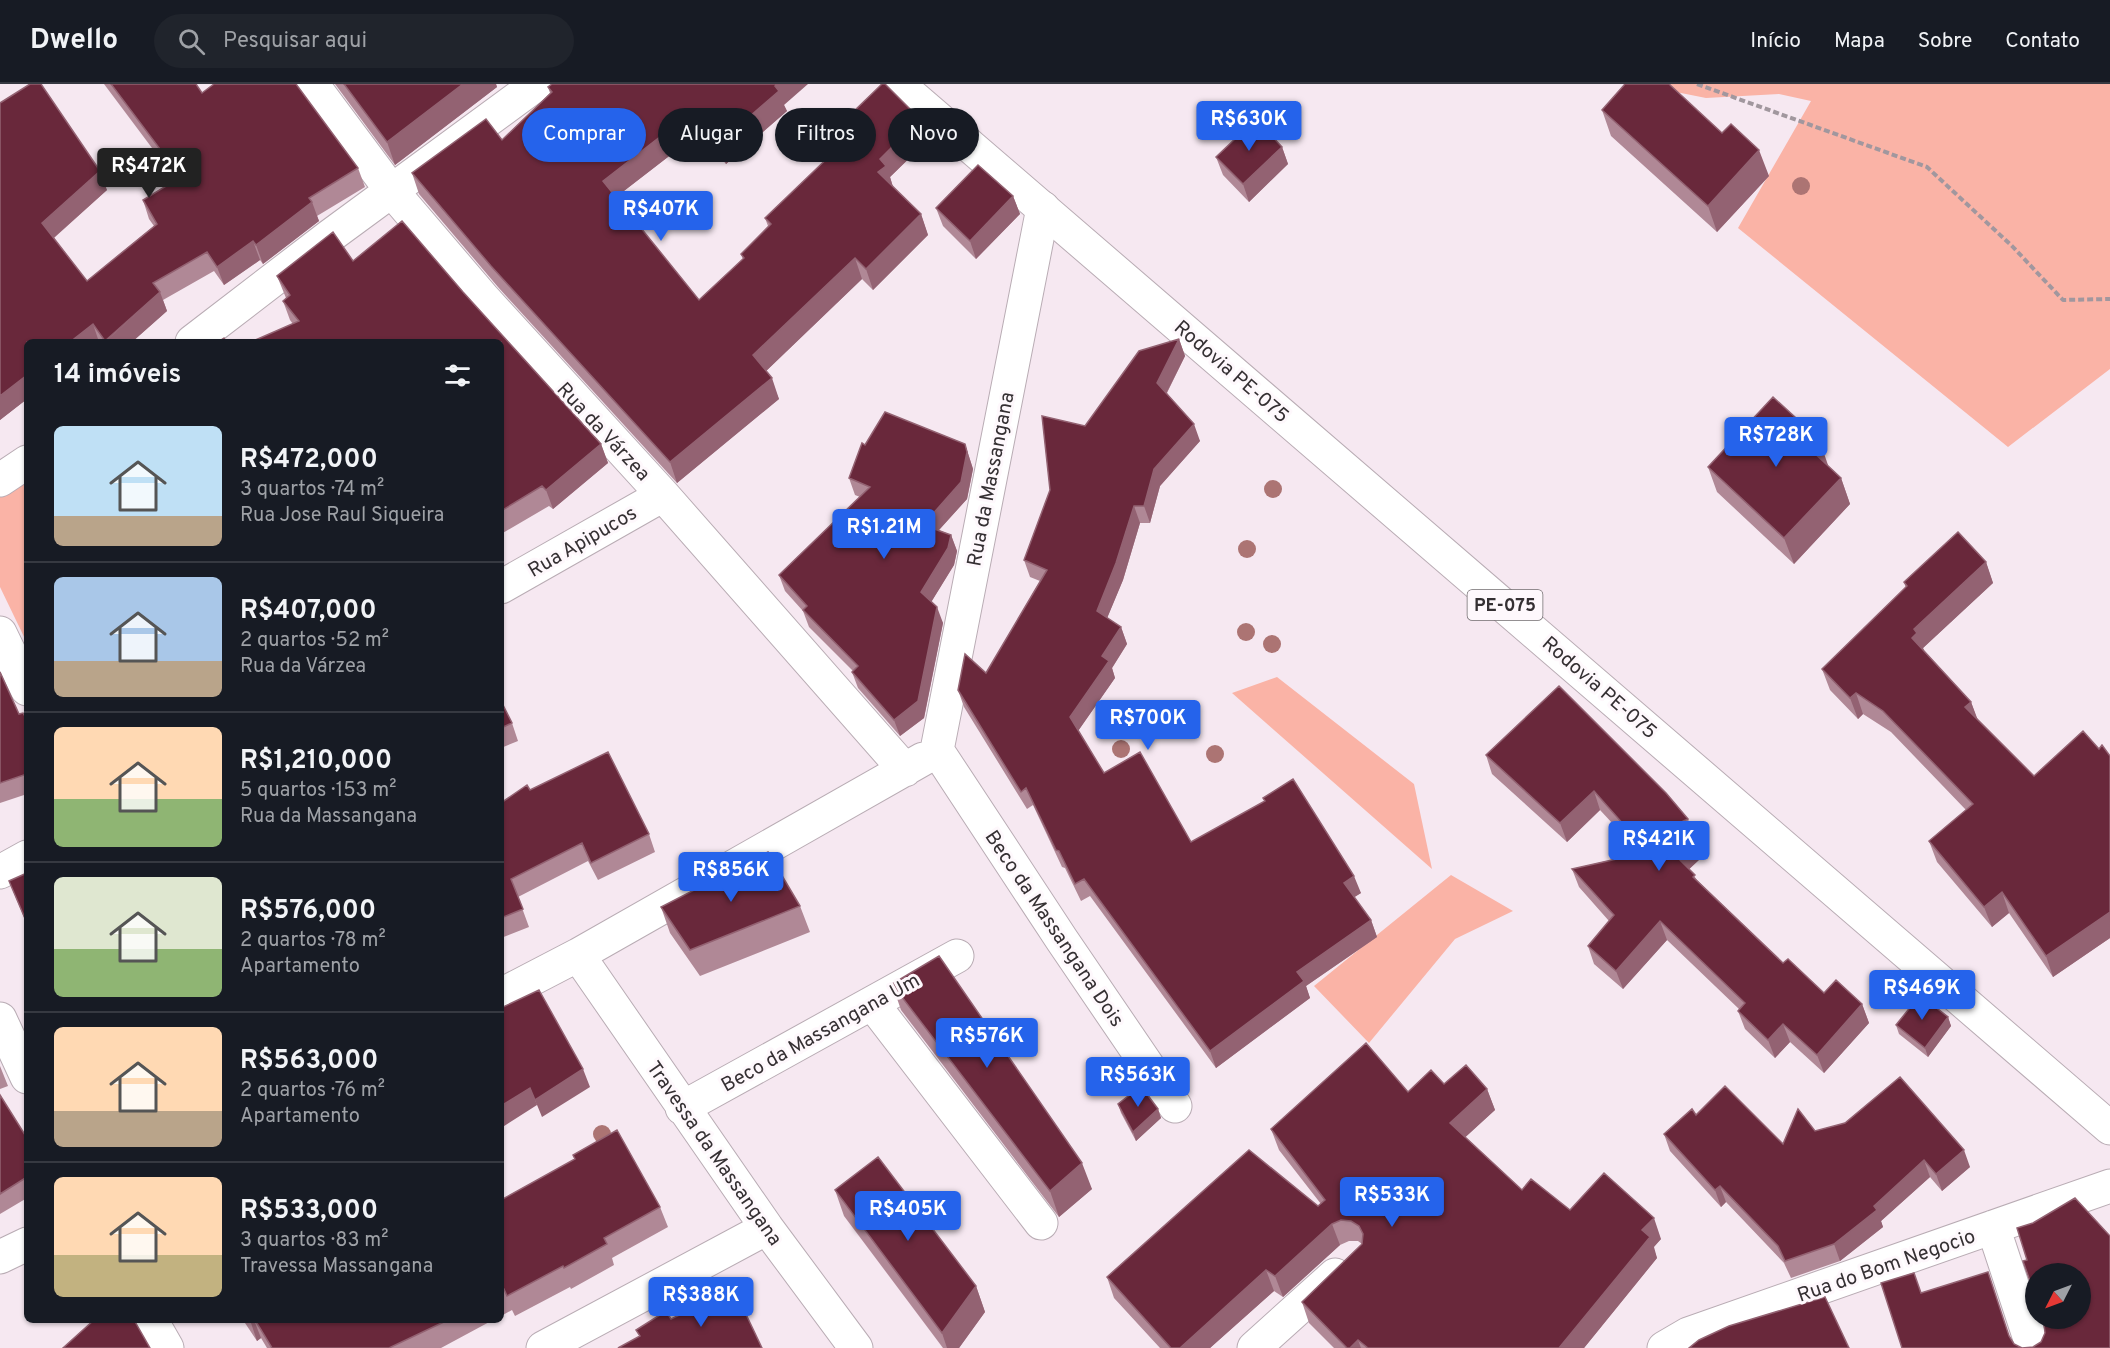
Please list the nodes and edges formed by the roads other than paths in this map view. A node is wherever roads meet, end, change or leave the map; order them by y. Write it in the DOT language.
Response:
graph roads {
  1 [pos="312,84"];
  2 [pos="537,84"];
  3 [pos="898,84"];
  4 [pos="391,190"];
  5 [pos="1043,208"];
  6 [pos="196,339"];
  7 [pos="24,464"];
  8 [pos="0,480"];
  9 [pos="663,495"];
  10 [pos="504,585"];
  11 [pos="0,633"];
  12 [pos="24,683"];
  13 [pos="937,750"];
  14 [pos="905,770"];
  15 [pos="24,859"];
  16 [pos="0,872"];
  17 [pos="578,955"];
  18 [pos="957,956"];
  19 [pos="504,994"];
  20 [pos="872,1004"];
  21 [pos="0,1019"];
  22 [pos="24,1071"];
  23 [pos="1175,1106"];
  24 [pos="682,1108"];
  25 [pos="2110,1128"];
  26 [pos="2110,1186"];
  27 [pos="1041,1223"];
  28 [pos="1993,1227"];
  29 [pos="767,1228"];
  30 [pos="24,1245"];
  31 [pos="0,1257"];
  32 [pos="1352,1259"];
  33 [pos="153,1323"];
  34 [pos="1258,1347"];
  35 [pos="167,1348"];
  36 [pos="543,1348"];
  37 [pos="856,1348"];
  38 [pos="1664,1348"];
  39 [pos="2033,1348"];
  1 -- 4 [label="street, Rua da Várzea"];
  2 -- 4 [label="street"];
  3 -- 5 [label="street, Rodovia PE-075 / PE-075"];
  4 -- 6 [label="street"];
  4 -- 9 [label="street, Rua da Várzea"];
  5 -- 13 [label="street, Rua da Massangana"];
  5 -- 25 [label="street, Rodovia PE-075 / PE-075"];
  7 -- 8 [label="street"];
  9 -- 10 [label="street, Rua Apipucos"];
  9 -- 14 [label="street, Rua da Várzea"];
  11 -- 12 [label="street"];
  13 -- 14 [label="street"];
  13 -- 23 [label="street, Beco da Massangana Dois"];
  14 -- 17 [label="street"];
  15 -- 16 [label="street"];
  17 -- 19 [label="street"];
  17 -- 24 [label="street, Travessa da Massangana"];
  18 -- 20 [label="street, Beco da Massangana Um"];
  20 -- 24 [label="street, Beco da Massangana Um"];
  20 -- 27 [label="street"];
  21 -- 22 [label="street"];
  24 -- 29 [label="street, Travessa da Massangana"];
  26 -- 28 [label="street, Rua do Bom Negocio"];
  28 -- 38 [label="street, Rua do Bom Negocio"];
  28 -- 39 [label="street"];
  29 -- 36 [label="street"];
  29 -- 37 [label="street, Travessa da Massangana"];
  30 -- 31 [label="street"];
  32 -- 34 [label="street"];
  33 -- 35 [label="street"];
}
